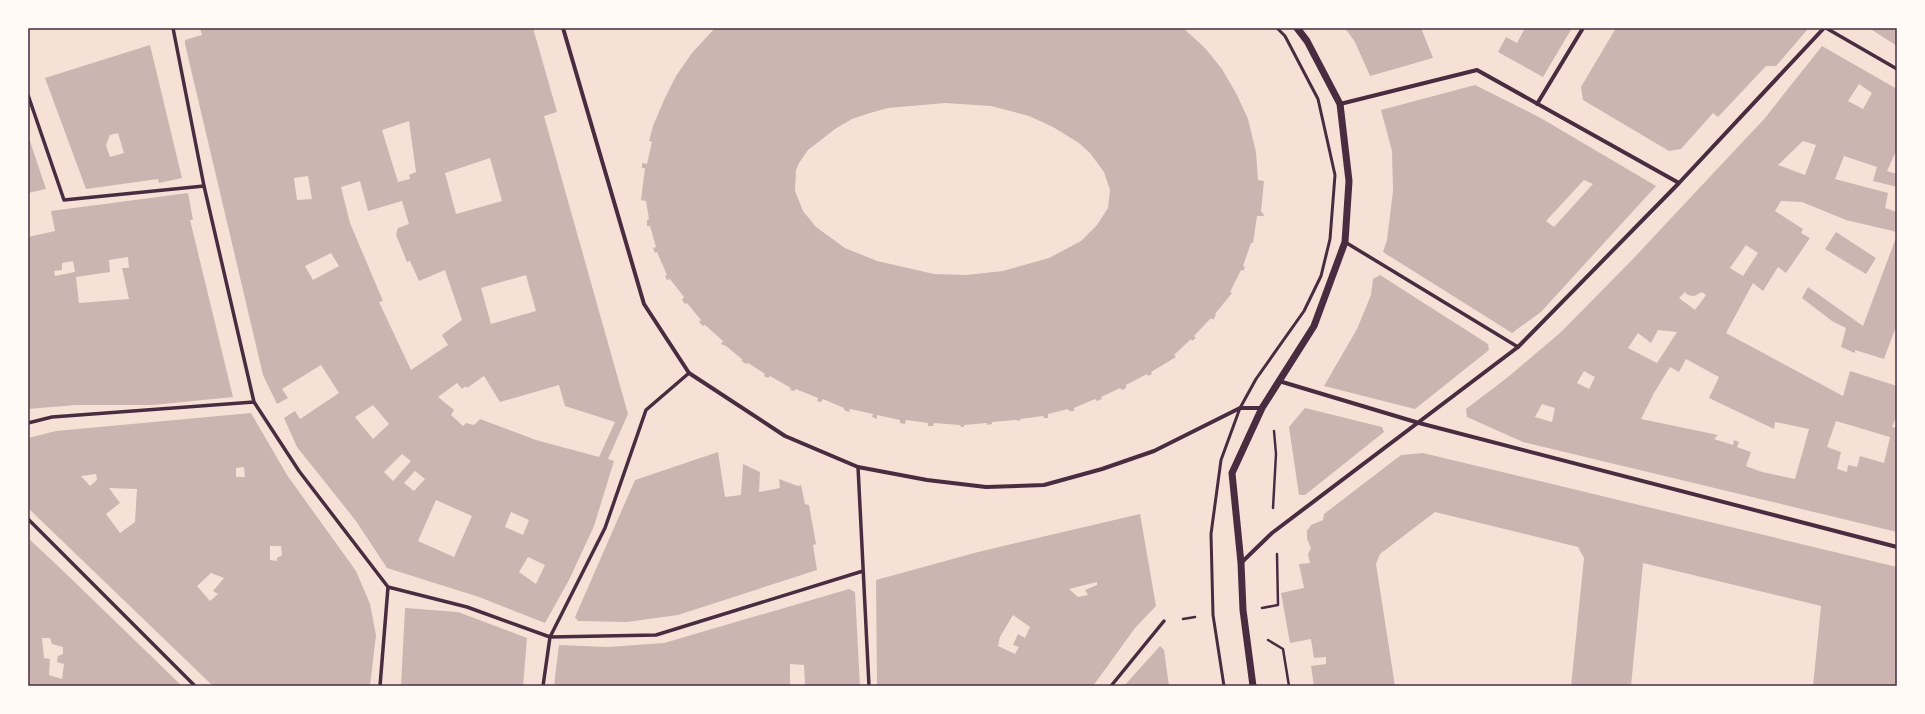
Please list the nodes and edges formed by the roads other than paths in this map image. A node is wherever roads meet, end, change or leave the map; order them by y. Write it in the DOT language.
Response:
graph roads {
  1 [pos="173,28"];
  2 [pos="563,28"];
  3 [pos="1277,28"];
  4 [pos="1297,28"];
  5 [pos="1583,28"];
  6 [pos="1825,28"];
  7 [pos="1897,69"];
  8 [pos="28,95"];
  9 [pos="1340,104"];
  10 [pos="1537,104"];
  11 [pos="1679,184"];
  12 [pos="204,186"];
  13 [pos="1345,242"];
  14 [pos="1518,347"];
  15 [pos="690,373"];
  16 [pos="1279,381"];
  17 [pos="254,402"];
  18 [pos="1240,408"];
  19 [pos="1262,408"];
  20 [pos="28,423"];
  21 [pos="1419,423"];
  22 [pos="858,467"];
  23 [pos="28,519"];
  24 [pos="1897,547"];
  25 [pos="1241,564"];
  26 [pos="864,571"];
  27 [pos="388,587"];
  28 [pos="1164,621"];
  29 [pos="550,636"];
  30 [pos="195,686"];
  31 [pos="380,686"];
  32 [pos="543,686"];
  33 [pos="869,686"];
  34 [pos="1111,686"];
  35 [pos="1224,686"];
  36 [pos="1253,686"];
  1 -- 12 [label="street"];
  2 -- 15 [label="street"];
  3 -- 18 [label="lane"];
  4 -- 9 [label="street"];
  5 -- 10 [label="street"];
  6 -- 7 [label="street"];
  6 -- 11 [label="street"];
  8 -- 12 [label="street"];
  9 -- 10 [label="street"];
  9 -- 13 [label="street"];
  10 -- 11 [label="street"];
  11 -- 14 [label="street"];
  12 -- 17 [label="street"];
  13 -- 14 [label="street"];
  13 -- 16 [label="street"];
  14 -- 21 [label="street"];
  15 -- 22 [label="street"];
  15 -- 29 [label="street"];
  16 -- 19 [label="street"];
  16 -- 21 [label="street"];
  17 -- 20 [label="street"];
  17 -- 27 [label="street"];
  18 -- 19 [label="street"];
  18 -- 22 [label="street"];
  18 -- 35 [label="lane"];
  19 -- 25 [label="street"];
  21 -- 24 [label="street"];
  21 -- 25 [label="street"];
  22 -- 26 [label="street"];
  23 -- 30 [label="street"];
  25 -- 36 [label="street"];
  26 -- 29 [label="street"];
  26 -- 33 [label="street"];
  27 -- 29 [label="street"];
  27 -- 31 [label="street"];
  28 -- 34 [label="street"];
  29 -- 32 [label="street"];
}
